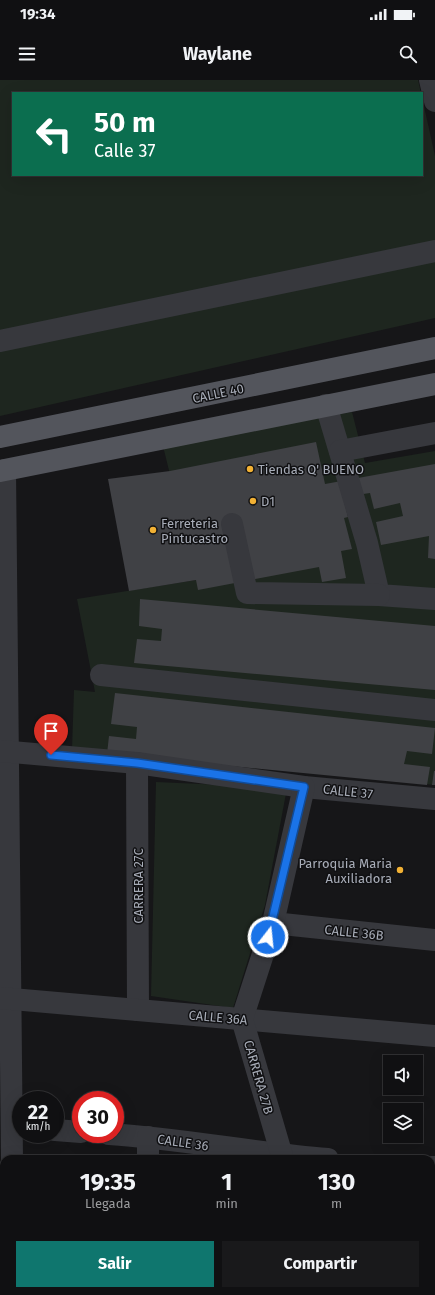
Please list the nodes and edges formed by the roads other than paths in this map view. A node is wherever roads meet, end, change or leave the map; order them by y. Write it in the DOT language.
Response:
graph roads {
  1 [pos="430,80"];
  2 [pos="435,101"];
  3 [pos="435,251"];
  4 [pos="0,341"];
  5 [pos="435,348"];
  6 [pos="435,384"];
  7 [pos="326,405"];
  8 [pos="435,433"];
  9 [pos="0,437"];
  10 [pos="340,451"];
  11 [pos="3,470"];
  12 [pos="232,524"];
  13 [pos="379,595"];
  14 [pos="435,599"];
  15 [pos="100,675"];
  16 [pos="435,710"];
  17 [pos="4,751"];
  18 [pos="137,763"];
  19 [pos="304,787"];
  20 [pos="435,799"];
  21 [pos="273,924"];
  22 [pos="435,940"];
  23 [pos="5,999"];
  24 [pos="138,1010"];
  25 [pos="242,1019"];
  26 [pos="435,1036"];
  27 [pos="11,1128"];
  28 [pos="124,1135"];
  29 [pos="148,1137"];
  30 [pos="12,1155"];
  31 [pos="148,1155"];
  32 [pos="270,1155"];
  33 [pos="282,1155"];
  1 -- 2 [label="street"];
  3 -- 4 [label="street"];
  5 -- 9 [label="main road, CALLE 40"];
  6 -- 7 [label="main road"];
  7 -- 10 [label="street"];
  7 -- 11 [label="main road"];
  8 -- 10 [label="street"];
  10 -- 13 [label="street"];
  11 -- 17 [label="street"];
  12 -- 13 [label="street"];
  13 -- 14 [label="street"];
  15 -- 16 [label="street"];
  17 -- 18 [label="street, CALLE 37"];
  17 -- 23 [label="street"];
  18 -- 19 [label="street, CALLE 37"];
  18 -- 24 [label="street, CARRERA 27C"];
  19 -- 20 [label="street, CALLE 37"];
  19 -- 21 [label="street"];
  21 -- 22 [label="street, CALLE 36B"];
  21 -- 25 [label="street"];
  23 -- 24 [label="street, CALLE 36A"];
  23 -- 27 [label="street"];
  24 -- 25 [label="street, CALLE 36A"];
  25 -- 26 [label="street, CALLE 36A"];
  25 -- 33 [label="street, CARRERA 27B"];
  27 -- 30 [label="street"];
  28 -- 29 [label="street, CALLE 36"];
  29 -- 31 [label="street"];
  29 -- 32 [label="street, CALLE 36"];
}
